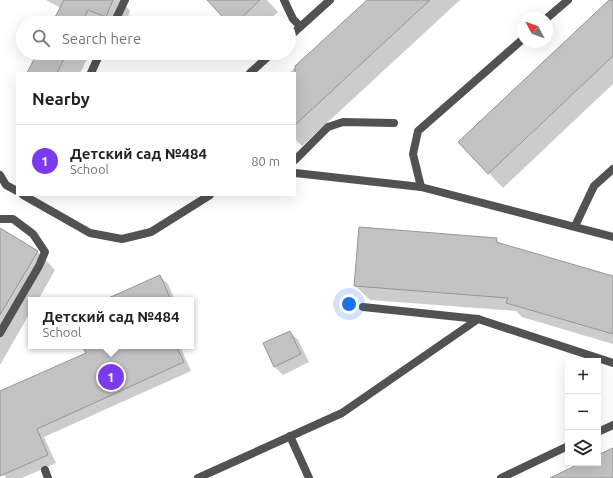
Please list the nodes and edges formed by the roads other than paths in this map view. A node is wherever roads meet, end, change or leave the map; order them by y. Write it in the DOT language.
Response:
graph roads {
  1 [pos="125,0"];
  2 [pos="284,0"];
  3 [pos="330,0"];
  4 [pos="568,0"];
  5 [pos="553,13"];
  6 [pos="117,16"];
  7 [pos="291,16"];
  8 [pos="296,22"];
  9 [pos="300,26"];
  10 [pos="296,30"];
  11 [pos="517,43"];
  12 [pos="97,60"];
  13 [pos="264,60"];
  14 [pos="91,72"];
  15 [pos="251,72"];
  16 [pos="394,123"];
  17 [pos="296,159"];
  18 [pos="613,169"];
  19 [pos="296,173"];
  20 [pos="0,175"];
  21 [pos="421,187"];
  22 [pos="16,190"];
  23 [pos="29,196"];
  24 [pos="208,196"];
  25 [pos="0,219"];
  26 [pos="575,226"];
  27 [pos="613,237"];
  28 [pos="363,307"];
  29 [pos="478,319"];
  30 [pos="0,333"];
  31 [pos="613,363"];
  32 [pos="613,425"];
  33 [pos="601,431"];
  34 [pos="290,436"];
  35 [pos="565,447"];
  36 [pos="198,478"];
  37 [pos="309,478"];
  38 [pos="501,478"];
  1 -- 6 [label="lane"];
  2 -- 7 [label="lane"];
  3 -- 9 [label="lane"];
  4 -- 5 [label="lane"];
  8 -- 9 [label="lane"];
  9 -- 10 [label="lane"];
  11 -- 21 [label="lane"];
  12 -- 14 [label="lane"];
  13 -- 15 [label="lane"];
  16 -- 17 [label="lane"];
  18 -- 26 [label="lane"];
  19 -- 21 [label="lane"];
  20 -- 22 [label="lane"];
  21 -- 26 [label="lane"];
  23 -- 24 [label="lane"];
  25 -- 30 [label="lane"];
  26 -- 27 [label="lane"];
  28 -- 29 [label="lane"];
  29 -- 31 [label="lane"];
  29 -- 34 [label="lane"];
  32 -- 33 [label="lane"];
  34 -- 36 [label="lane"];
  34 -- 37 [label="lane"];
  35 -- 38 [label="lane"];
}
